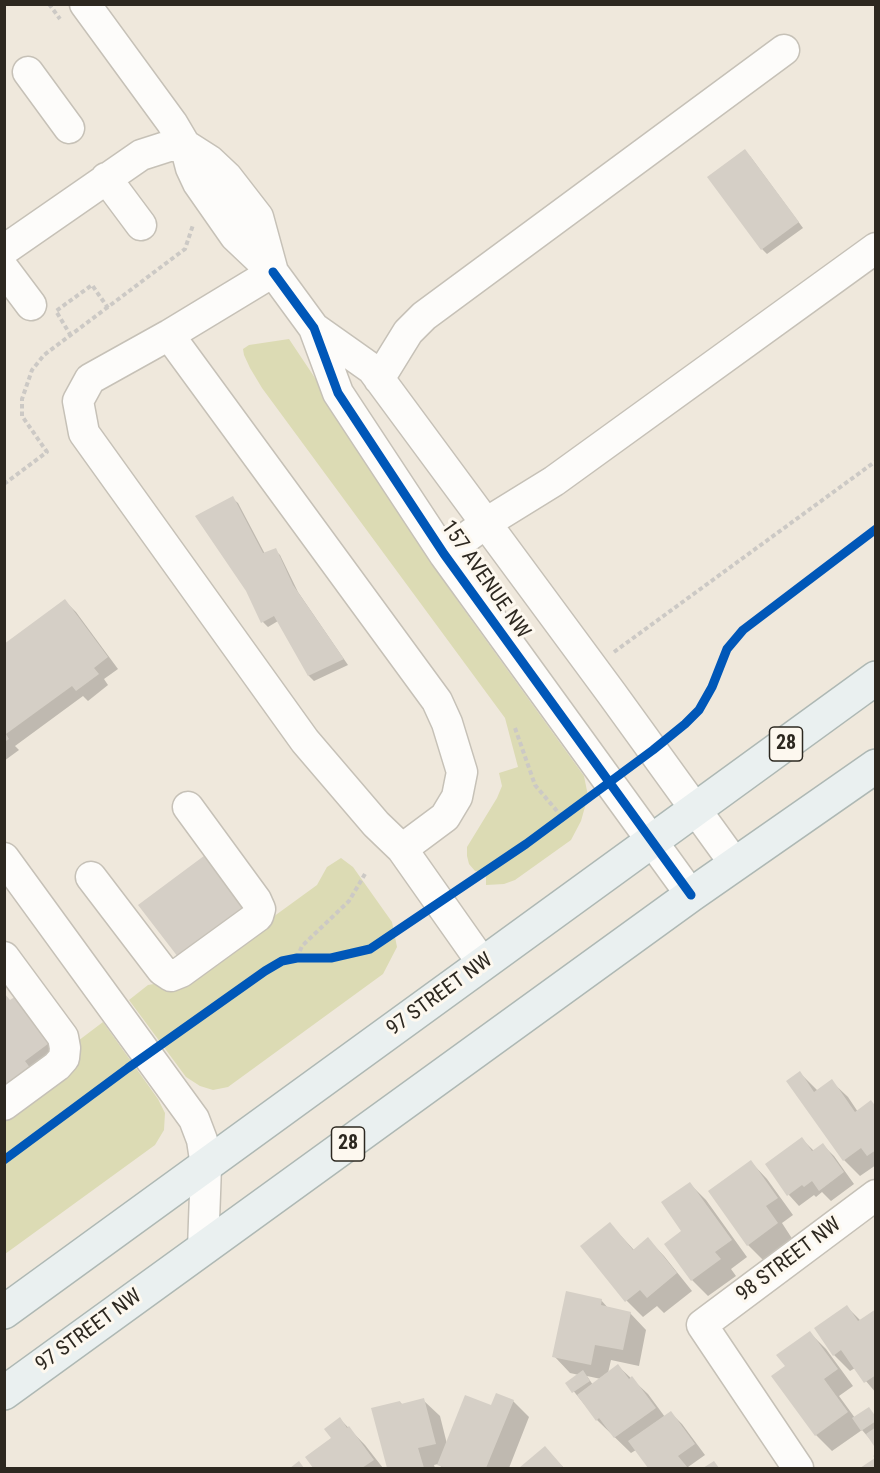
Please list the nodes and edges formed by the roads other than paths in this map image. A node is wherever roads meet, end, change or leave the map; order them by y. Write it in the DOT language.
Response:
graph roads {
  1 [pos="86,4"];
  2 [pos="784,50"];
  3 [pos="28,72"];
  4 [pos="69,128"];
  5 [pos="184,145"];
  6 [pos="106,178"];
  7 [pos="141,225"];
  8 [pos="876,248"];
  9 [pos="4,250"];
  10 [pos="4,269"];
  11 [pos="273,272"];
  12 [pos="31,305"];
  13 [pos="314,328"];
  14 [pos="169,334"];
  15 [pos="379,379"];
  16 [pos="486,523"];
  17 [pos="444,554"];
  18 [pos="876,678"];
  19 [pos="876,766"];
  20 [pos="188,807"];
  21 [pos="696,809"];
  22 [pos="651,841"];
  23 [pos="402,849"];
  24 [pos="4,858"];
  25 [pos="735,864"];
  26 [pos="91,877"];
  27 [pos="691,895"];
  28 [pos="4,957"];
  29 [pos="483,964"];
  30 [pos="4,1105"];
  31 [pos="206,1166"];
  32 [pos="876,1195"];
  33 [pos="203,1249"];
  34 [pos="4,1312"];
  35 [pos="4,1393"];
  36 [pos="798,1468"];
  1 -- 5 [label="street, 157 AVENUE NW"];
  2 -- 15 [label="street"];
  3 -- 4 [label="street"];
  5 -- 6 [label="street"];
  5 -- 11 [label="street, 157 AVENUE NW"];
  6 -- 7 [label="street"];
  6 -- 9 [label="street"];
  8 -- 16 [label="street"];
  10 -- 12 [label="street"];
  11 -- 13 [label="street, 157 AVENUE NW"];
  11 -- 14 [label="street"];
  13 -- 15 [label="street, 157 AVENUE NW"];
  13 -- 17 [label="street, 157 AVENUE NW"];
  14 -- 23 [label="street"];
  14 -- 23 [label="street"];
  15 -- 16 [label="street, 157 AVENUE NW"];
  16 -- 17 [label="street"];
  16 -- 21 [label="street, 157 AVENUE NW"];
  17 -- 22 [label="street, 157 AVENUE NW"];
  18 -- 21 [label="main road, 97 STREET NW / 28"];
  19 -- 25 [label="main road, 97 STREET NW"];
  20 -- 26 [label="street"];
  21 -- 22 [label="main road, 97 STREET NW"];
  21 -- 25 [label="street, 157 AVENUE NW"];
  22 -- 27 [label="street, 157 AVENUE NW"];
  22 -- 29 [label="main road, 97 STREET NW"];
  23 -- 29 [label="street"];
  24 -- 31 [label="street"];
  25 -- 27 [label="main road, 97 STREET NW"];
  27 -- 33 [label="main road, 97 STREET NW / 28"];
  28 -- 30 [label="street"];
  29 -- 31 [label="main road, 97 STREET NW"];
  31 -- 33 [label="street"];
  31 -- 34 [label="main road, 97 STREET NW"];
  32 -- 36 [label="street, 98 STREET NW"];
  33 -- 35 [label="main road, 97 STREET NW / 28"];
}
